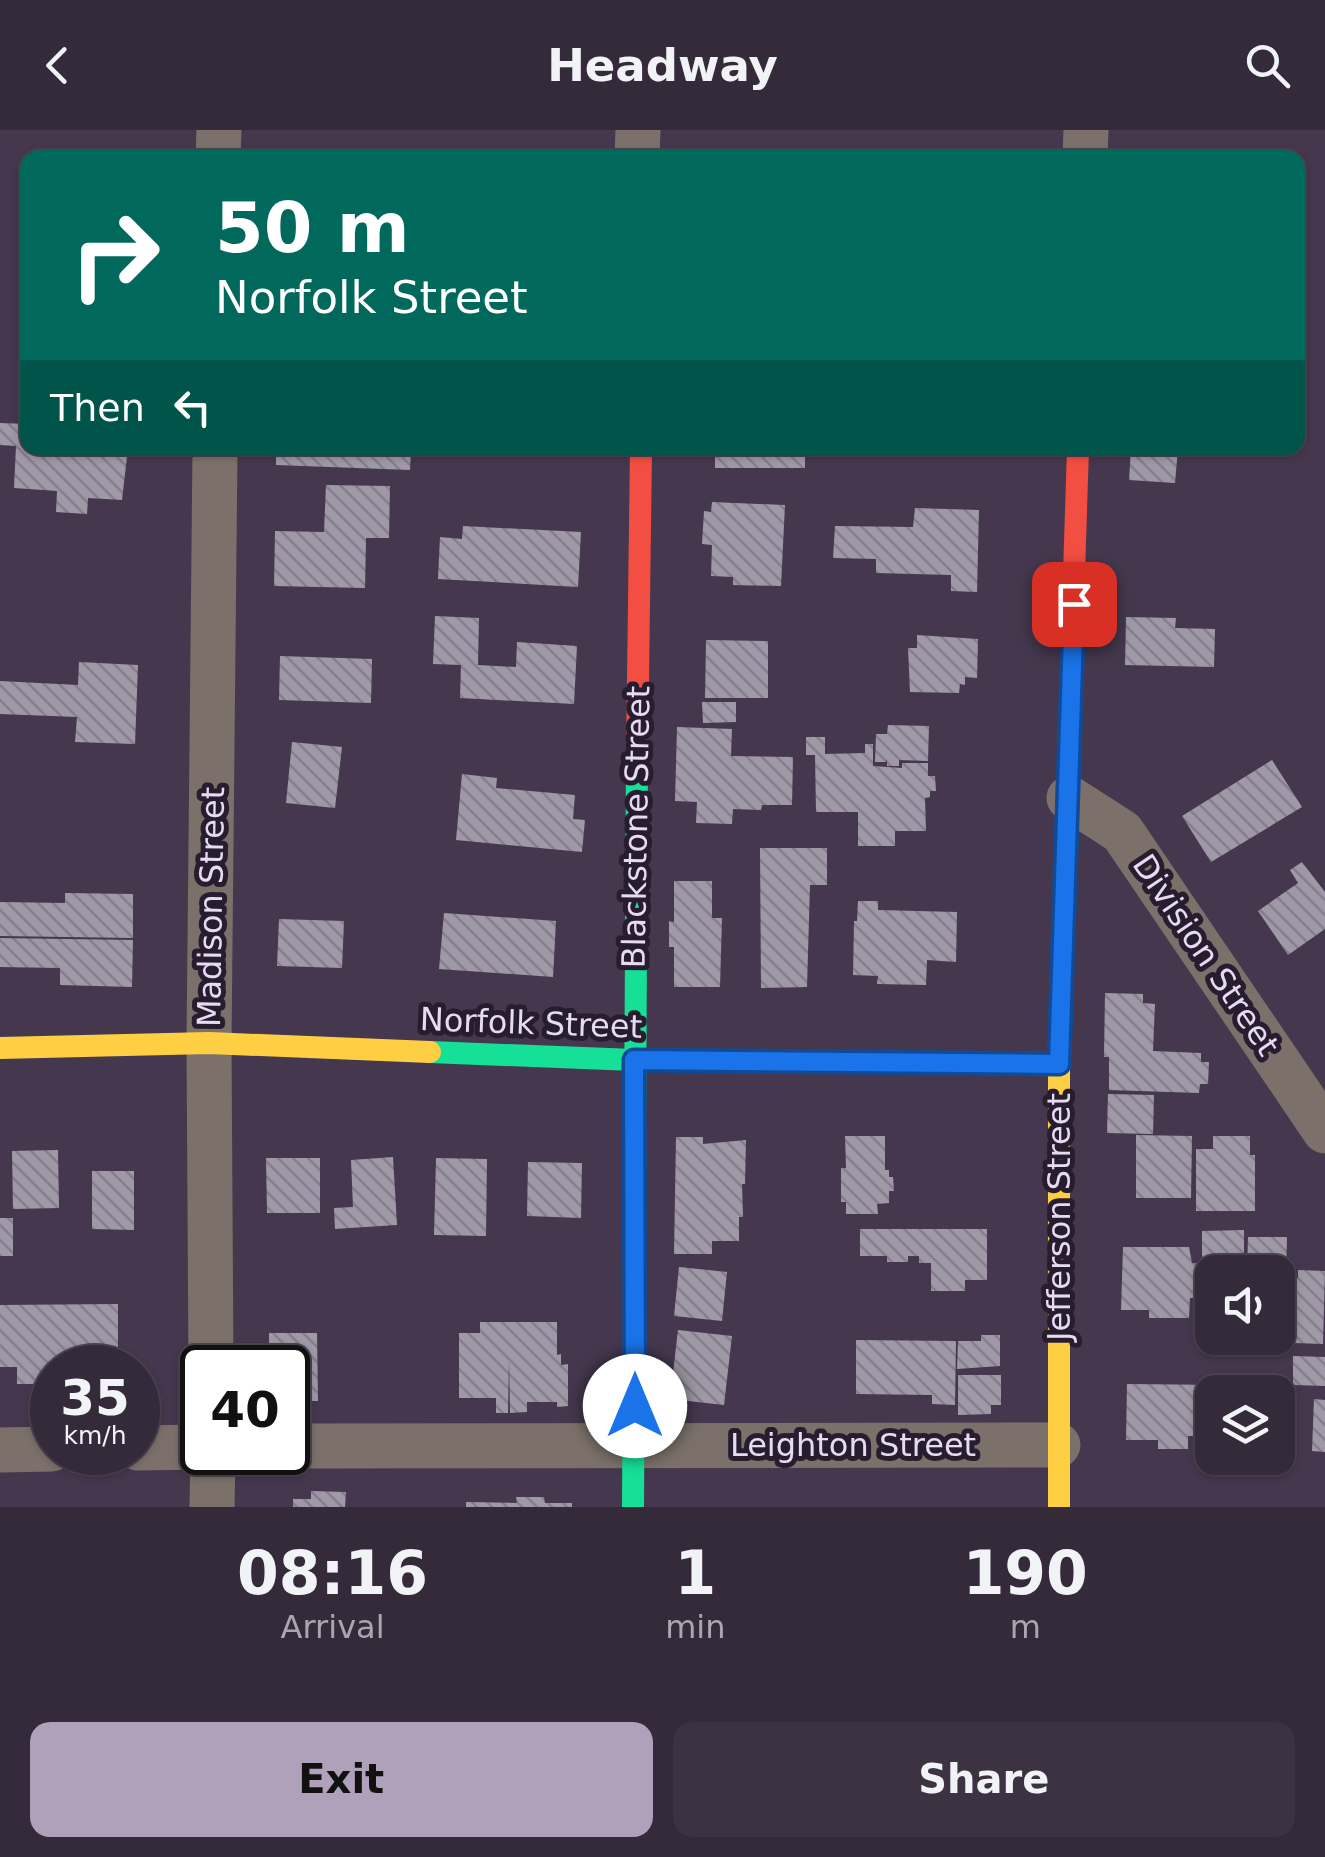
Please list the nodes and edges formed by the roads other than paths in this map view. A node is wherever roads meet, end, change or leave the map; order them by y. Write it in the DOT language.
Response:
graph roads {
  1 [pos="216,455"];
  2 [pos="640,455"];
  3 [pos="1078,455"];
  4 [pos="1069,798"];
  5 [pos="210,1042"];
  6 [pos="0,1048"];
  7 [pos="634,1060"];
  8 [pos="1059,1064"];
  9 [pos="1325,1130"];
  10 [pos="211,1345"];
  11 [pos="634,1444"];
  12 [pos="1058,1445"];
  13 [pos="310,1446"];
  14 [pos="30,1449"];
  15 [pos="0,1450"];
  16 [pos="213,1475"];
  17 [pos="212,1507"];
  18 [pos="633,1507"];
  19 [pos="1058,1507"];
  1 -- 5 [label="street, Madison Street"];
  2 -- 7 [label="street, Blackstone Street"];
  3 -- 4 [label="street, Jefferson Street"];
  4 -- 8 [label="street, Jefferson Street"];
  4 -- 9 [label="street, Division Street"];
  5 -- 6 [label="street, Norfolk Street"];
  5 -- 7 [label="street, Norfolk Street"];
  5 -- 10 [label="street, Madison Street"];
  7 -- 8 [label="street, Norfolk Street"];
  7 -- 11 [label="street, Blackstone Street"];
  8 -- 12 [label="street, Jefferson Street"];
  11 -- 12 [label="street, Leighton Street"];
  11 -- 13 [label="street, Leighton Street"];
  11 -- 18 [label="street, Blackstone Street"];
  12 -- 19 [label="street, Jefferson Street"];
  14 -- 15 [label="street"];
  16 -- 17 [label="street"];
}
